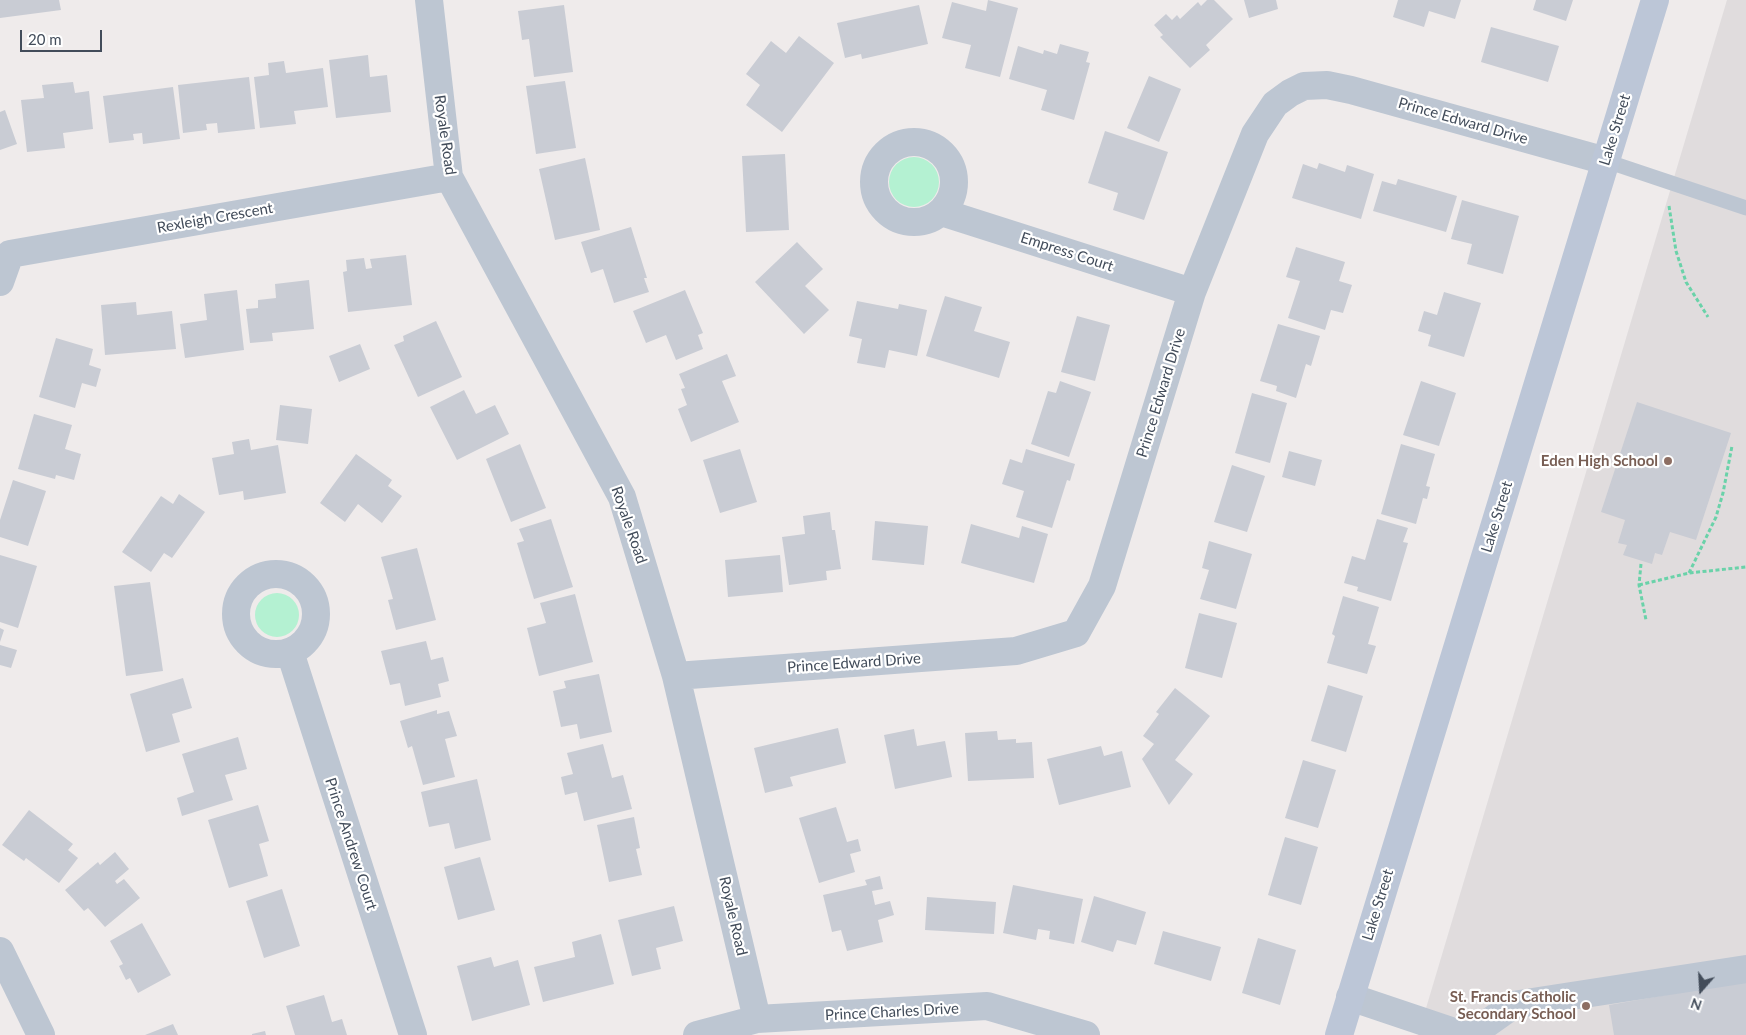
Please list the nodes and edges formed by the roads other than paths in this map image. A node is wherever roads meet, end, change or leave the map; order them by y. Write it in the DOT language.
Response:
graph roads {
  1 [pos="429,0"];
  2 [pos="1655,0"];
  3 [pos="1606,162"];
  4 [pos="449,177"];
  5 [pos="1746,208"];
  6 [pos="941,212"];
  7 [pos="0,282"];
  8 [pos="1192,292"];
  9 [pos="290,652"];
  10 [pos="676,676"];
  11 [pos="0,951"];
  12 [pos="1746,969"];
  13 [pos="1350,997"];
  14 [pos="757,1019"];
  15 [pos="41,1035"];
  16 [pos="413,1035"];
  17 [pos="697,1035"];
  18 [pos="1086,1035"];
  19 [pos="1339,1035"];
  20 [pos="1463,1035"];
  21 [pos="1471,1035"];
  1 -- 4 [label="street, Royale Road"];
  2 -- 3 [label="main road, Lake Street"];
  3 -- 5 [label="lane"];
  3 -- 8 [label="street, Prince Edward Drive"];
  3 -- 13 [label="main road, Lake Street"];
  4 -- 7 [label="street, Rexleigh Crescent"];
  4 -- 10 [label="street, Royale Road"];
  6 -- 8 [label="street, Empress Court"];
  8 -- 10 [label="street, Prince Edward Drive"];
  9 -- 16 [label="street, Prince Andrew Court"];
  10 -- 14 [label="street, Royale Road"];
  11 -- 15 [label="street"];
  12 -- 21 [label="street"];
  13 -- 19 [label="main road, Lake Street"];
  13 -- 20 [label="street"];
  14 -- 17 [label="street, Prince Charles Drive"];
  14 -- 18 [label="street, Prince Charles Drive"];
}
